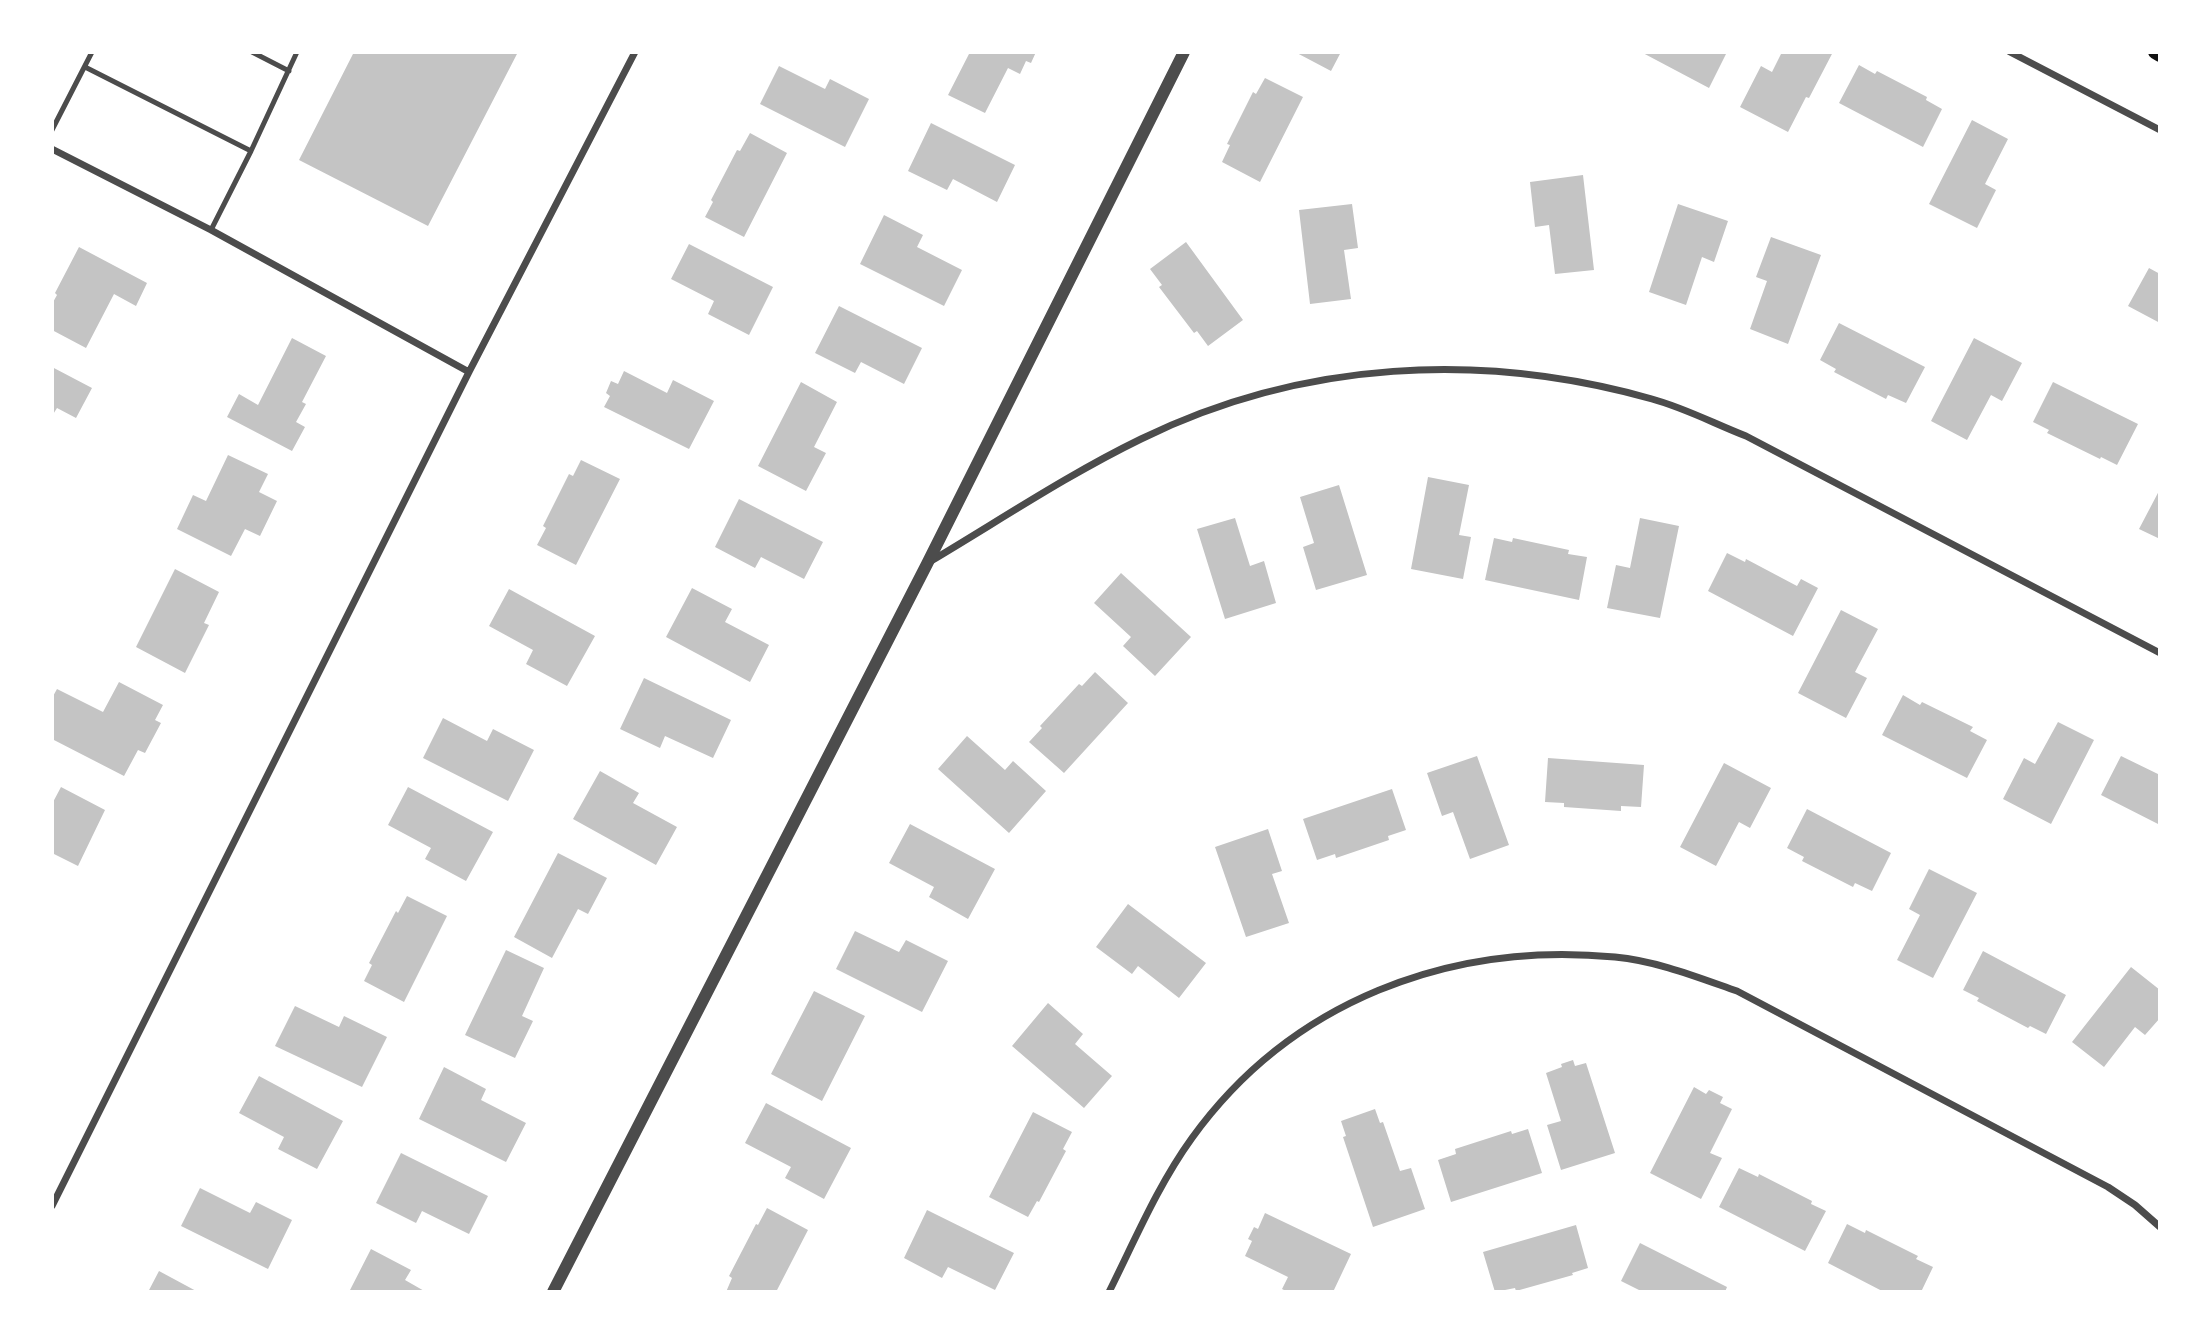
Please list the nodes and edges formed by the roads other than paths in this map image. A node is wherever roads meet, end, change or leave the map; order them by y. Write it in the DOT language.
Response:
graph roads {
  1 [pos="92,52"];
  2 [pos="252,52"];
  3 [pos="297,52"];
  4 [pos="635,52"];
  5 [pos="1184,52"];
  6 [pos="2010,52"];
  7 [pos="2155,52"];
  8 [pos="2160,55"];
  9 [pos="85,67"];
  10 [pos="289,71"];
  11 [pos="52,130"];
  12 [pos="2160,130"];
  13 [pos="52,149"];
  14 [pos="251,151"];
  15 [pos="211,230"];
  16 [pos="469,372"];
  17 [pos="927,564"];
  18 [pos="2160,653"];
  19 [pos="52,1206"];
  20 [pos="2160,1227"];
  21 [pos="553,1292"];
  22 [pos="1109,1292"];
  1 -- 9 [label="lane"];
  2 -- 10 [label="lane"];
  3 -- 10 [label="lane"];
  4 -- 16 [label="street"];
  5 -- 17 [label="street"];
  6 -- 12 [label="street"];
  7 -- 8 [label="main road"];
  9 -- 11 [label="lane"];
  9 -- 14 [label="lane"];
  10 -- 14 [label="lane"];
  13 -- 15 [label="street"];
  14 -- 15 [label="lane"];
  15 -- 16 [label="street"];
  16 -- 19 [label="street"];
  17 -- 18 [label="street"];
  17 -- 21 [label="street"];
  20 -- 22 [label="street"];
}
